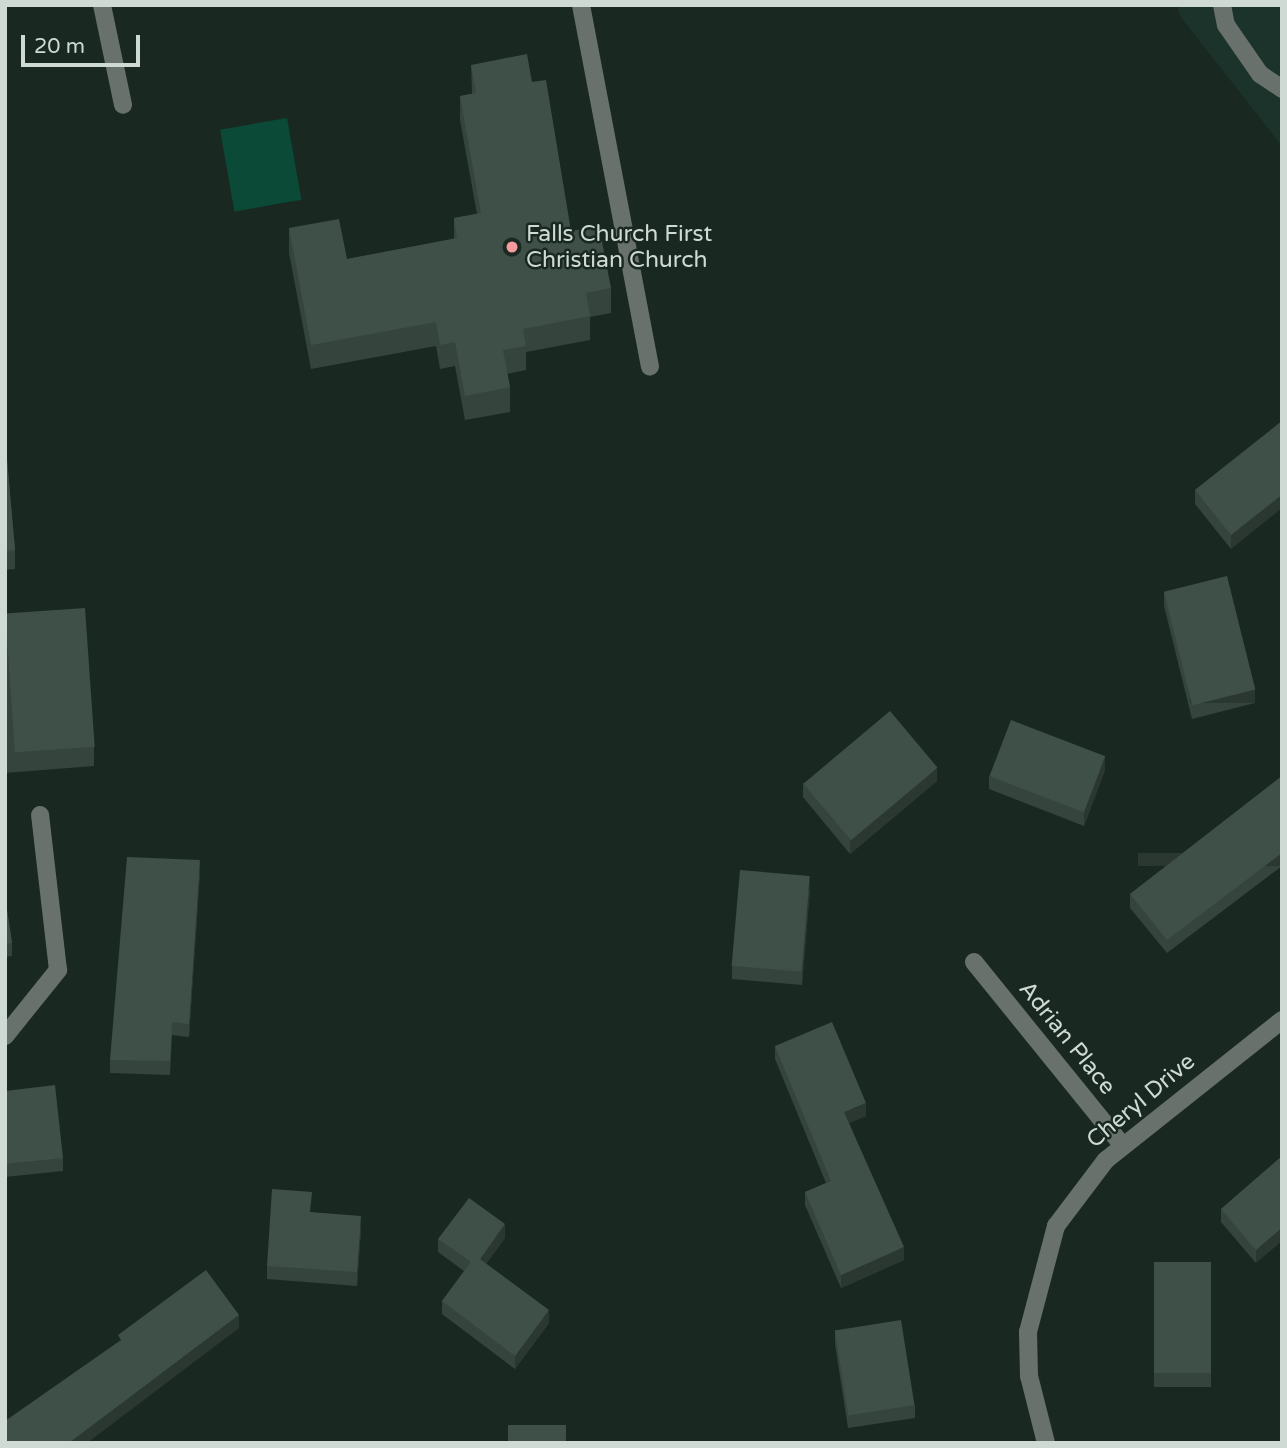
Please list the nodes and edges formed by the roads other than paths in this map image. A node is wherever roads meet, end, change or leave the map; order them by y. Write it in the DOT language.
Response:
graph roads {
  1 [pos="102,5"];
  2 [pos="582,5"];
  3 [pos="1222,5"];
  4 [pos="1282,89"];
  5 [pos="123,106"];
  6 [pos="649,366"];
  7 [pos="40,815"];
  8 [pos="974,962"];
  9 [pos="1282,1020"];
  10 [pos="5,1036"];
  11 [pos="1122,1146"];
  12 [pos="1046,1443"];
  1 -- 5 [label="street"];
  2 -- 6 [label="street"];
  3 -- 4 [label="street"];
  7 -- 10 [label="street"];
  8 -- 11 [label="street, Adrian Place"];
  9 -- 11 [label="street, Cheryl Drive"];
  11 -- 12 [label="street, Cheryl Drive"];
}
